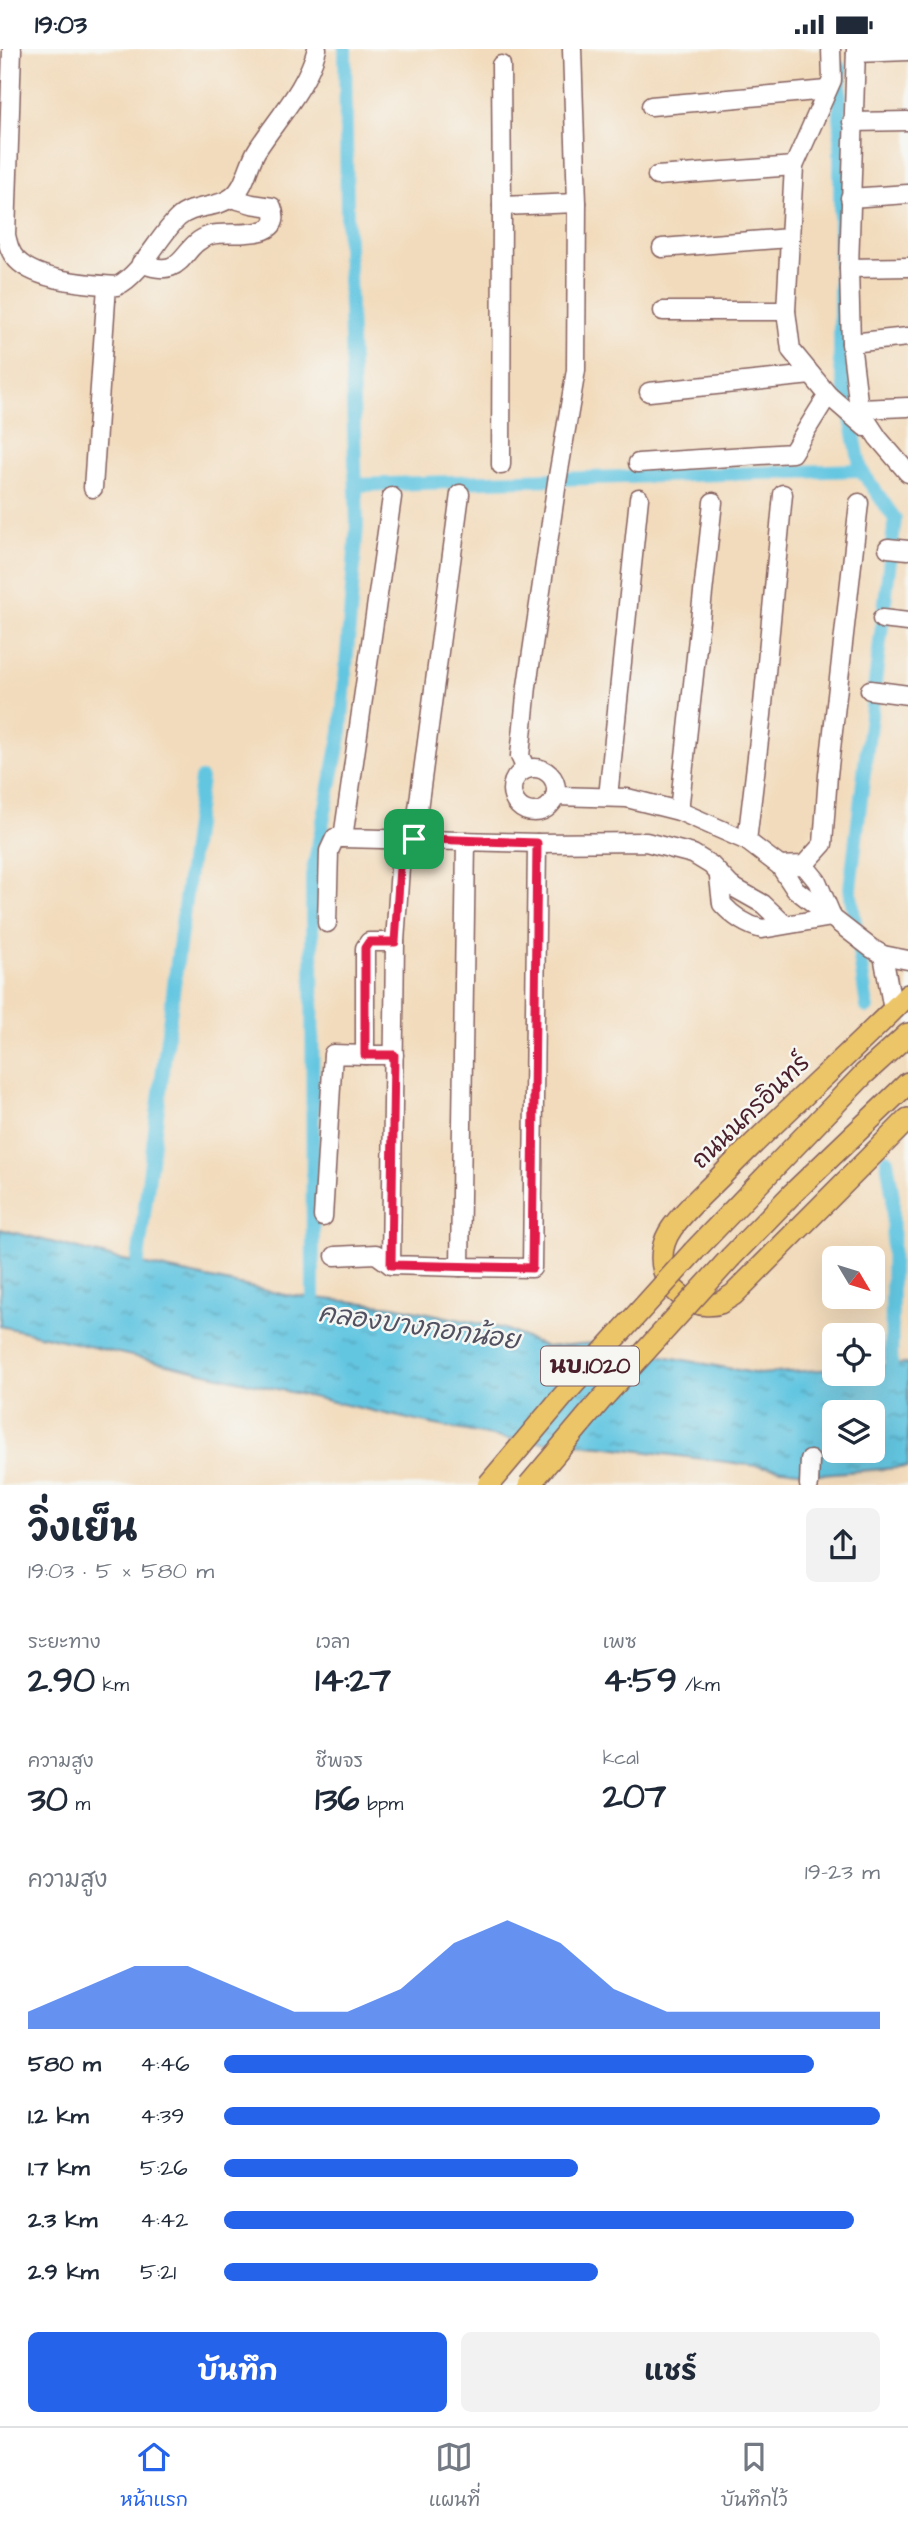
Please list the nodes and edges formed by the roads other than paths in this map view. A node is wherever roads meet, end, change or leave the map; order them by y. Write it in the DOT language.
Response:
graph roads {
  1 [pos="12,49"];
  2 [pos="317,49"];
  3 [pos="572,49"];
  4 [pos="831,49"];
  5 [pos="856,51"];
  6 [pos="908,51"];
  7 [pos="500,65"];
  8 [pos="827,90"];
  9 [pos="651,106"];
  10 [pos="908,121"];
  11 [pos="852,122"];
  12 [pos="5,132"];
  13 [pos="794,166"];
  14 [pos="657,176"];
  15 [pos="908,194"];
  16 [pos="231,198"];
  17 [pos="850,198"];
  18 [pos="577,203"];
  19 [pos="502,206"];
  20 [pos="789,239"];
  21 [pos="662,247"];
  22 [pos="146,257"];
  23 [pos="908,267"];
  24 [pos="849,268"];
  25 [pos="107,286"];
  26 [pos="663,311"];
  27 [pos="786,311"];
  28 [pos="908,337"];
  29 [pos="851,342"];
  30 [pos="811,375"];
  31 [pos="649,392"];
  32 [pos="828,395"];
  33 [pos="908,407"];
  34 [pos="859,409"];
  35 [pos="878,438"];
  36 [pos="638,463"];
  37 [pos="501,465"];
  38 [pos="908,473"];
  39 [pos="93,488"];
  40 [pos="460,494"];
  41 [pos="783,494"];
  42 [pos="392,497"];
  43 [pos="639,498"];
  44 [pos="713,502"];
  45 [pos="859,503"];
  46 [pos="888,548"];
  47 [pos="908,550"];
  48 [pos="883,619"];
  49 [pos="908,622"];
  50 [pos="870,690"];
  51 [pos="908,695"];
  52 [pos="526,769"];
  53 [pos="555,796"];
  54 [pos="608,797"];
  55 [pos="678,811"];
  56 [pos="343,838"];
  57 [pos="408,838"];
  58 [pos="747,841"];
  59 [pos="466,842"];
  60 [pos="537,843"];
  61 [pos="804,865"];
  62 [pos="780,866"];
  63 [pos="719,877"];
  64 [pos="832,917"];
  65 [pos="327,923"];
  66 [pos="783,924"];
  67 [pos="395,942"];
  68 [pos="883,955"];
  69 [pos="908,960"];
  70 [pos="903,1007"];
  71 [pos="908,1034"];
  72 [pos="365,1055"];
  73 [pos="394,1055"];
  74 [pos="864,1074"];
  75 [pos="908,1083"];
  76 [pos="908,1106"];
  77 [pos="908,1119"];
  78 [pos="861,1164"];
  79 [pos="323,1217"];
  80 [pos="335,1256"];
  81 [pos="391,1265"];
  82 [pos="460,1267"];
  83 [pos="810,1461"];
  84 [pos="488,1485"];
  85 [pos="529,1485"];
  86 [pos="809,1485"];
  1 -- 12 [label="street"];
  2 -- 16 [label="street"];
  3 -- 18 [label="street"];
  4 -- 8 [label="street"];
  5 -- 6 [label="street"];
  5 -- 11 [label="street"];
  7 -- 19 [label="street"];
  8 -- 9 [label="street"];
  8 -- 13 [label="street"];
  10 -- 11 [label="street"];
  11 -- 17 [label="street"];
  12 -- 25 [label="street"];
  13 -- 14 [label="street"];
  13 -- 20 [label="street"];
  15 -- 17 [label="street"];
  16 -- 22 [label="street"];
  16 -- 22 [label="street"];
  17 -- 24 [label="street"];
  18 -- 19 [label="street"];
  18 -- 52 [label="street"];
  19 -- 37 [label="street"];
  20 -- 21 [label="street"];
  20 -- 27 [label="street"];
  22 -- 25 [label="street"];
  23 -- 24 [label="street"];
  24 -- 29 [label="street"];
  25 -- 39 [label="street"];
  26 -- 27 [label="street"];
  27 -- 30 [label="street"];
  28 -- 29 [label="street"];
  29 -- 34 [label="street"];
  30 -- 31 [label="street"];
  30 -- 32 [label="street"];
  32 -- 35 [label="street"];
  32 -- 36 [label="street"];
  33 -- 34 [label="street"];
  34 -- 35 [label="street"];
  35 -- 38 [label="street"];
  40 -- 57 [label="street"];
  41 -- 58 [label="street"];
  42 -- 56 [label="street"];
  43 -- 54 [label="street"];
  44 -- 55 [label="street"];
  45 -- 61 [label="street"];
  46 -- 47 [label="street"];
  48 -- 49 [label="street"];
  50 -- 51 [label="street"];
  52 -- 53 [label="street"];
  52 -- 53 [label="street"];
  53 -- 54 [label="street"];
  54 -- 55 [label="street"];
  55 -- 58 [label="street"];
  56 -- 57 [label="street"];
  56 -- 65 [label="street"];
  57 -- 59 [label="street"];
  57 -- 67 [label="street"];
  58 -- 62 [label="street"];
  59 -- 60 [label="street"];
  59 -- 82 [label="street"];
  60 -- 63 [label="street"];
  60 -- 82 [label="street"];
  61 -- 62 [label="street"];
  61 -- 64 [label="street"];
  62 -- 64 [label="street"];
  63 -- 66 [label="street"];
  63 -- 66 [label="street"];
  64 -- 66 [label="street"];
  64 -- 68 [label="street"];
  67 -- 72 [label="street"];
  67 -- 73 [label="street"];
  68 -- 69 [label="street"];
  68 -- 70 [label="street"];
  70 -- 74 [label="main road"];
  70 -- 78 [label="main road, ถนนนครอินทร์"];
  71 -- 74 [label="main road, นบ.1020"];
  72 -- 73 [label="street"];
  72 -- 79 [label="street"];
  73 -- 81 [label="street"];
  74 -- 84 [label="main road, นบ.1020, bridge"];
  75 -- 85 [label="main road, นบ.1020, bridge"];
  76 -- 78 [label="main road"];
  77 -- 78 [label="main road, ถนนนครอินทร์"];
  80 -- 81 [label="street"];
  81 -- 82 [label="street"];
  83 -- 86 [label="street"];
}
